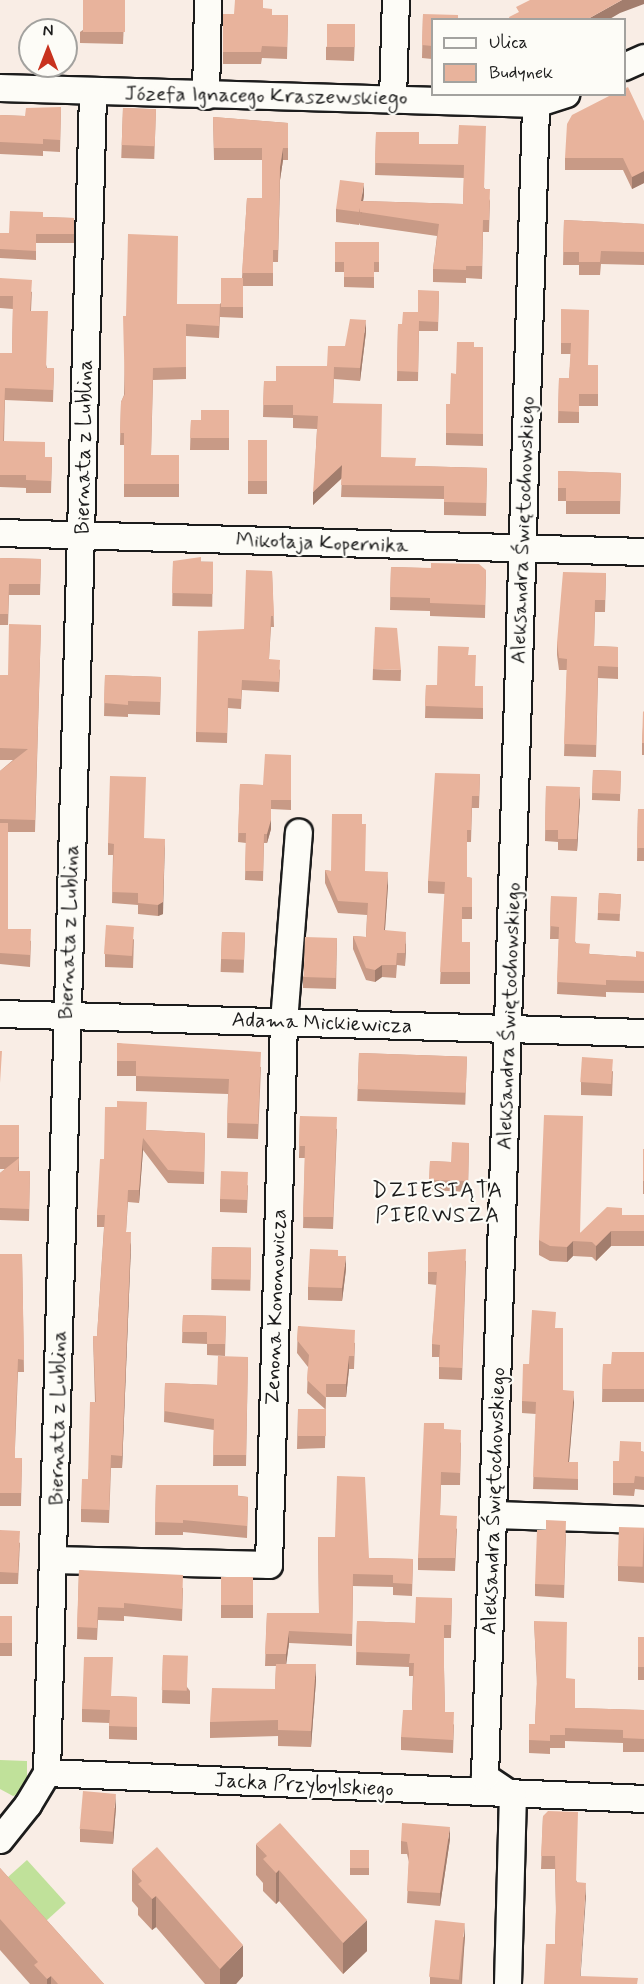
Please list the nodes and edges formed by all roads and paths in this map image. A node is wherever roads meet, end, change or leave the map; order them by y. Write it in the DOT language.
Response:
graph roads {
  1 [pos="208,0"];
  2 [pos="396,0"];
  3 [pos="644,58"];
  4 [pos="626,67"];
  5 [pos="0,88"];
  6 [pos="93,92"];
  7 [pos="206,96"];
  8 [pos="560,96"];
  9 [pos="393,99"];
  10 [pos="536,104"];
  11 [pos="0,533"];
  12 [pos="82,535"];
  13 [pos="522,548"];
  14 [pos="644,552"];
  15 [pos="298,833"];
  16 [pos="0,1014"];
  17 [pos="67,1016"];
  18 [pos="284,1022"];
  19 [pos="508,1029"];
  20 [pos="644,1033"];
  21 [pos="494,1515"];
  22 [pos="644,1520"];
  23 [pos="54,1560"];
  24 [pos="47,1773"];
  25 [pos="513,1796"];
  26 [pos="644,1799"];
  27 [pos="0,1840"];
  28 [pos="508,1984"];
  1 -- 7 [label="street"];
  2 -- 9 [label="street"];
  3 -- 4 [label="street"];
  5 -- 6 [label="street, Józefa Ignacego Kraszewskiego"];
  6 -- 7 [label="street, Józefa Ignacego Kraszewskiego"];
  6 -- 12 [label="street, Biernata z Lublina"];
  7 -- 9 [label="street, Józefa Ignacego Kraszewskiego"];
  8 -- 10 [label="street, Józefa Ignacego Kraszewskiego"];
  9 -- 10 [label="street, Józefa Ignacego Kraszewskiego"];
  10 -- 13 [label="street, Aleksandra Świętochowskiego"];
  11 -- 12 [label="street, Mikołaja Kopernika"];
  12 -- 13 [label="street, Mikołaja Kopernika"];
  12 -- 17 [label="street, Biernata z Lublina"];
  13 -- 14 [label="street, Mikołaja Kopernika"];
  13 -- 19 [label="street, Aleksandra Świętochowskiego"];
  15 -- 18 [label="street, Zenona Kononowicza"];
  16 -- 17 [label="street, Adama Mickiewicza"];
  17 -- 18 [label="street, Adama Mickiewicza"];
  17 -- 23 [label="street, Biernata z Lublina"];
  18 -- 19 [label="street, Adama Mickiewicza"];
  18 -- 23 [label="street, Zenona Kononowicza"];
  19 -- 20 [label="street, Adama Mickiewicza"];
  19 -- 21 [label="street, Aleksandra Świętochowskiego"];
  21 -- 22 [label="street"];
  21 -- 25 [label="street, Aleksandra Świętochowskiego"];
  23 -- 24 [label="street, Biernata z Lublina"];
  24 -- 25 [label="street, Jacka Przybylskiego"];
  24 -- 27 [label="street"];
  25 -- 26 [label="street, Jacka Przybylskiego"];
  25 -- 28 [label="street"];
}
